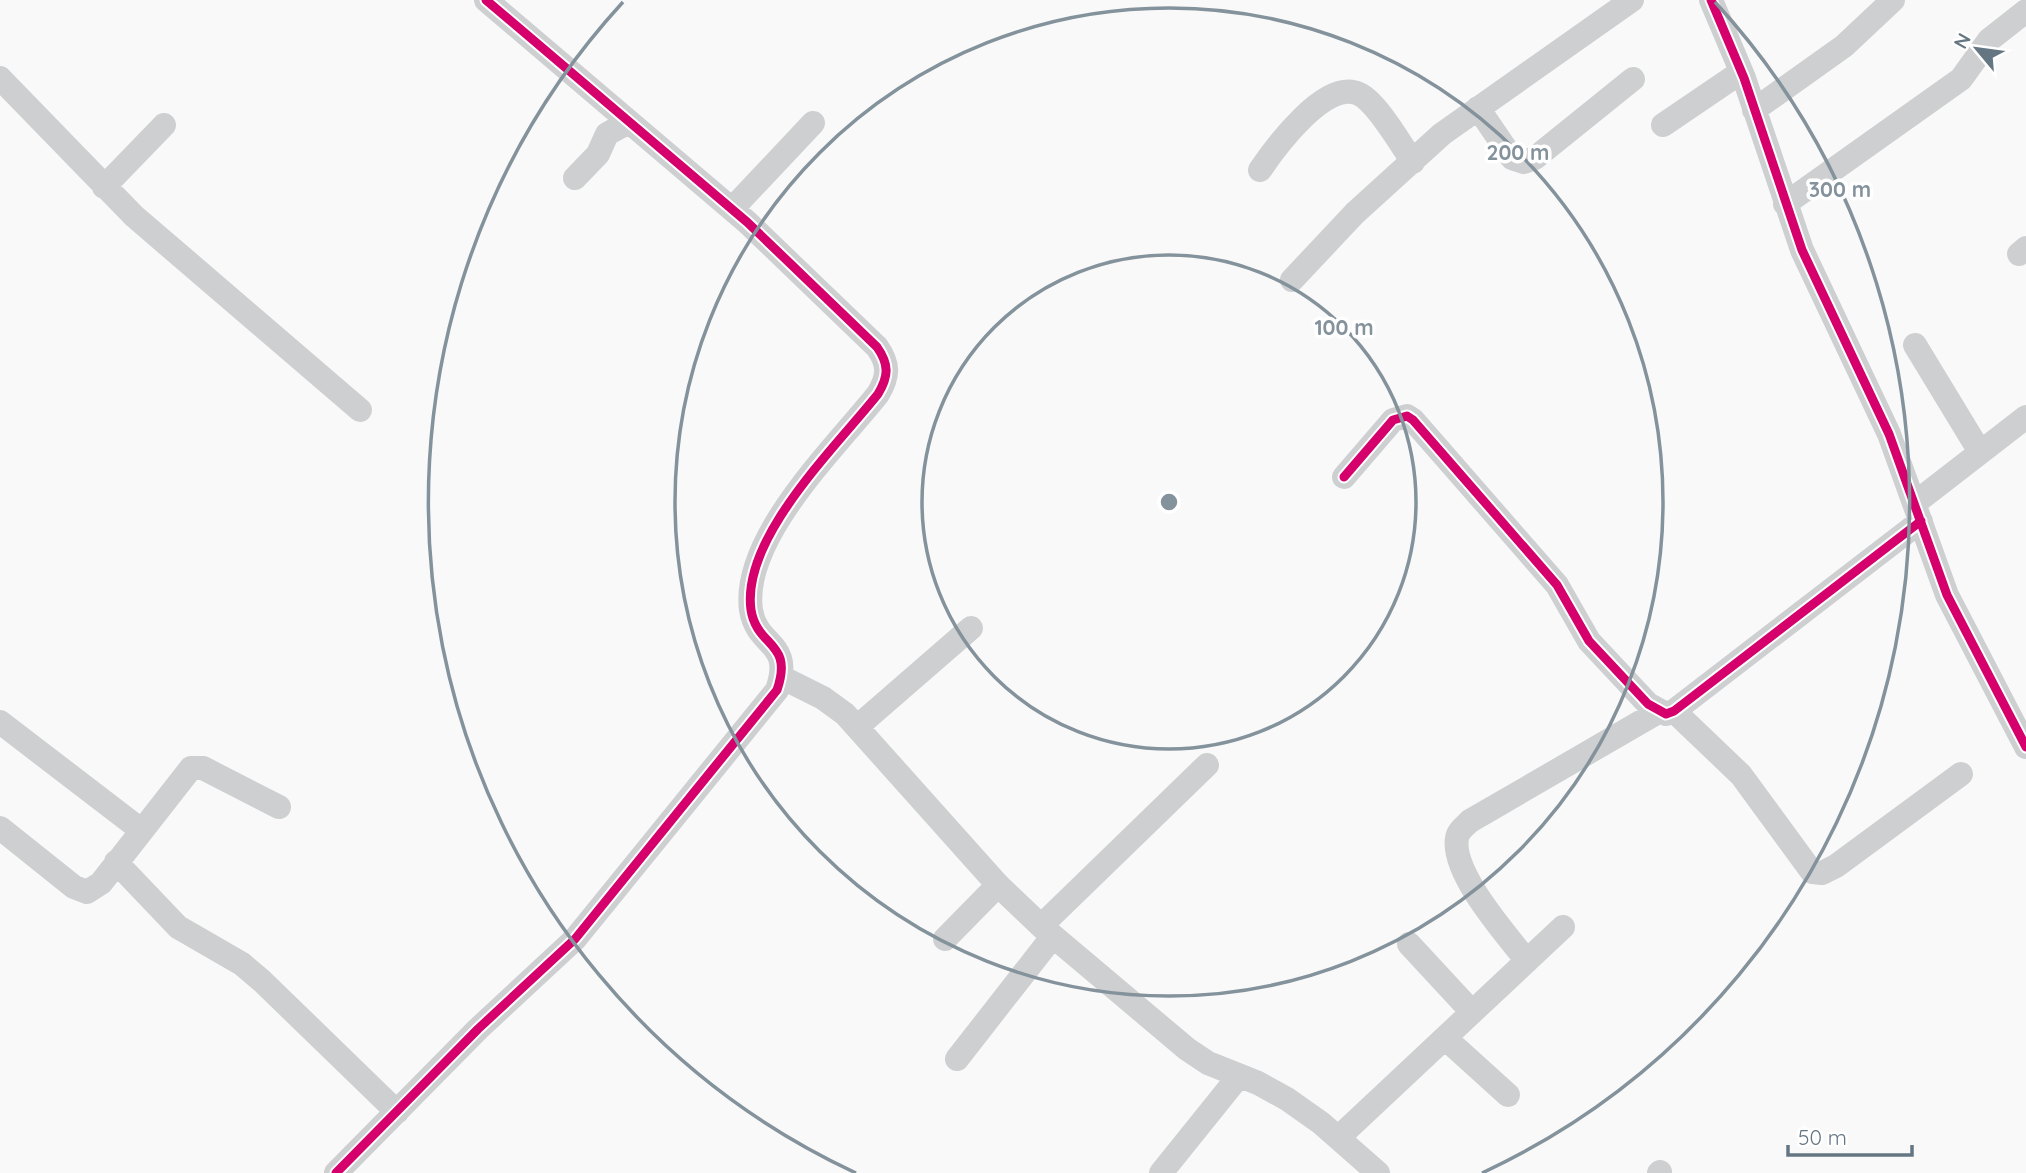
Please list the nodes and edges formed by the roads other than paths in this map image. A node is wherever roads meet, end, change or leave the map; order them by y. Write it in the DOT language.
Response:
graph roads {
  1 [pos="486,0"];
  2 [pos="1632,0"];
  3 [pos="1711,0"];
  4 [pos="1893,0"];
  5 [pos="2026,11"];
  6 [pos="1741,72"];
  7 [pos="0,78"];
  8 [pos="1633,79"];
  9 [pos="1478,108"];
  10 [pos="1754,110"];
  11 [pos="629,122"];
  12 [pos="813,123"];
  13 [pos="164,125"];
  14 [pos="1663,125"];
  15 [pos="1413,162"];
  16 [pos="1260,170"];
  17 [pos="575,178"];
  18 [pos="104,187"];
  19 [pos="1785,204"];
  20 [pos="732,209"];
  21 [pos="1292,280"];
  22 [pos="1914,345"];
  23 [pos="360,410"];
  24 [pos="2026,417"];
  25 [pos="1980,452"];
  26 [pos="1344,477"];
  27 [pos="1918,512"];
  28 [pos="971,628"];
  29 [pos="781,677"];
  30 [pos="1666,712"];
  31 [pos="0,722"];
  32 [pos="857,727"];
  33 [pos="2023,731"];
  34 [pos="1207,765"];
  35 [pos="1961,774"];
  36 [pos="279,807"];
  37 [pos="0,828"];
  38 [pos="141,830"];
  39 [pos="116,862"];
  40 [pos="998,885"];
  41 [pos="1563,927"];
  42 [pos="1047,931"];
  43 [pos="945,939"];
  44 [pos="1409,944"];
  45 [pos="1527,961"];
  46 [pos="1472,1012"];
  47 [pos="1445,1038"];
  48 [pos="957,1059"];
  49 [pos="1239,1076"];
  50 [pos="1508,1096"];
  51 [pos="397,1112"];
  52 [pos="1338,1138"];
  53 [pos="1364,1169"];
  54 [pos="336,1173"];
  55 [pos="1161,1173"];
  1 -- 11 [label="street"];
  2 -- 9 [label="street"];
  3 -- 6 [label="street"];
  4 -- 10 [label="street"];
  5 -- 19 [label="street"];
  6 -- 10 [label="street"];
  6 -- 14 [label="street"];
  7 -- 18 [label="street"];
  8 -- 9 [label="street"];
  9 -- 15 [label="street"];
  10 -- 19 [label="street"];
  11 -- 17 [label="street"];
  11 -- 20 [label="street"];
  12 -- 20 [label="street"];
  13 -- 18 [label="street"];
  15 -- 16 [label="street"];
  15 -- 21 [label="street"];
  18 -- 23 [label="street"];
  19 -- 27 [label="street"];
  20 -- 29 [label="street"];
  22 -- 25 [label="street"];
  24 -- 25 [label="street"];
  25 -- 27 [label="street"];
  26 -- 30 [label="street"];
  27 -- 30 [label="street"];
  27 -- 33 [label="street"];
  28 -- 32 [label="street"];
  29 -- 32 [label="street"];
  29 -- 51 [label="street"];
  30 -- 35 [label="street"];
  30 -- 45 [label="street"];
  31 -- 38 [label="street"];
  32 -- 40 [label="street"];
  34 -- 42 [label="street"];
  36 -- 38 [label="street"];
  37 -- 39 [label="street"];
  38 -- 39 [label="street"];
  39 -- 51 [label="street"];
  40 -- 42 [label="street"];
  40 -- 43 [label="street"];
  41 -- 45 [label="street"];
  42 -- 48 [label="street"];
  42 -- 49 [label="street"];
  44 -- 46 [label="street"];
  45 -- 46 [label="street"];
  46 -- 47 [label="street"];
  47 -- 50 [label="street"];
  47 -- 52 [label="street"];
  49 -- 52 [label="street"];
  49 -- 55 [label="street"];
  51 -- 54 [label="street"];
  52 -- 53 [label="street"];
}
